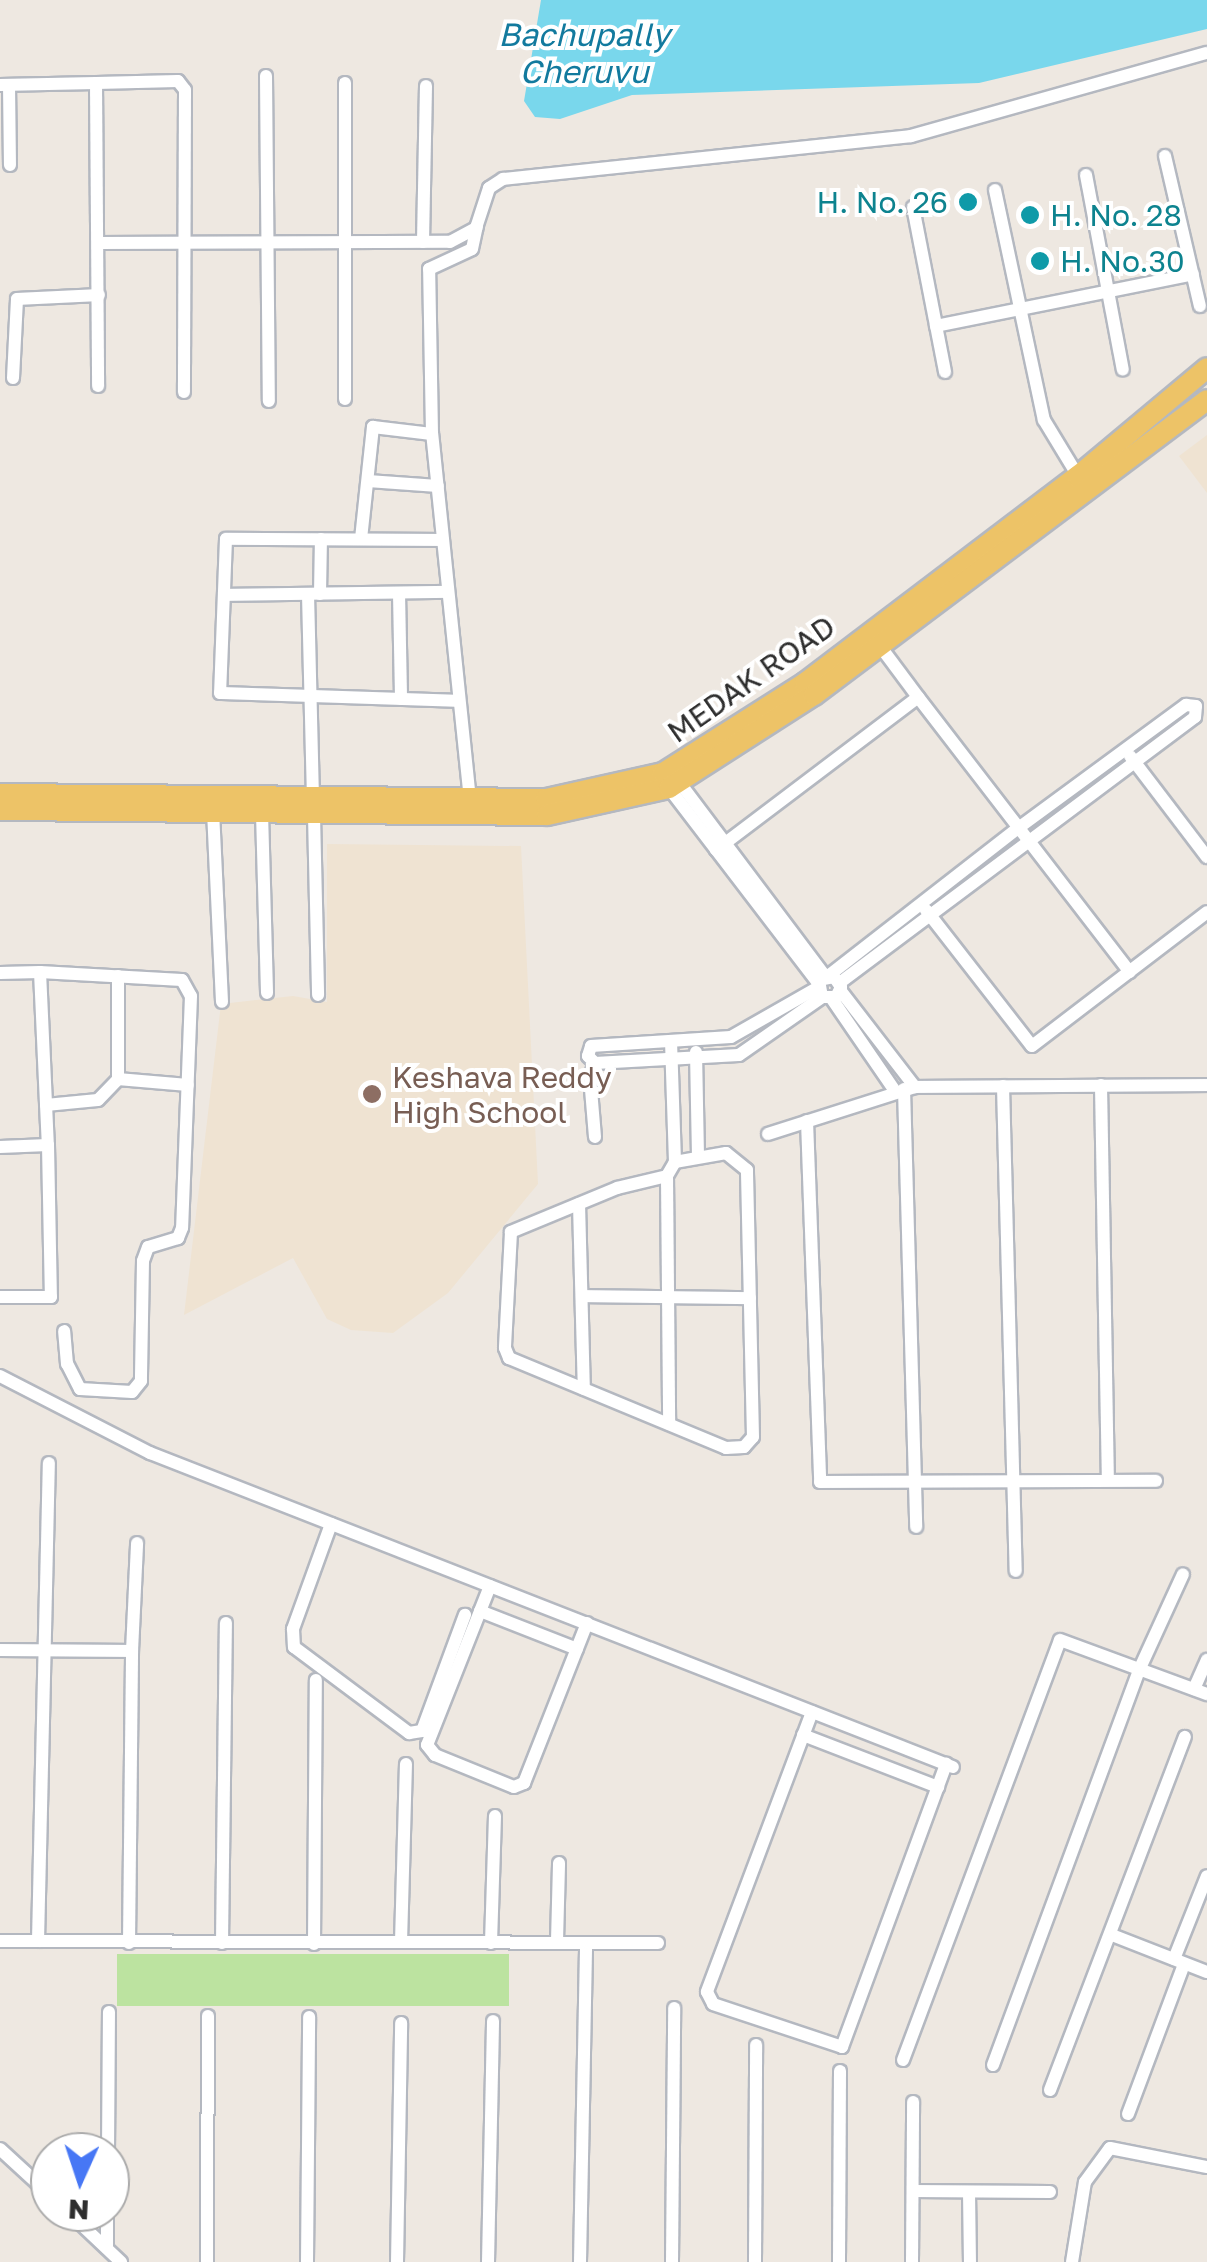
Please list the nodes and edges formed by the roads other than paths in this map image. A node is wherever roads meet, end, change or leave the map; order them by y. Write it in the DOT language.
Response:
graph roads {
  1 [pos="1207,53"];
  2 [pos="266,76"];
  3 [pos="96,83"];
  4 [pos="345,83"];
  5 [pos="5,85"];
  6 [pos="426,86"];
  7 [pos="1165,156"];
  8 [pos="10,165"];
  9 [pos="1086,175"];
  10 [pos="995,190"];
  11 [pos="914,207"];
  12 [pos="478,226"];
  13 [pos="346,242"];
  14 [pos="423,242"];
  15 [pos="98,243"];
  16 [pos="266,243"];
  17 [pos="183,244"];
  18 [pos="1193,274"];
  19 [pos="1108,291"];
  20 [pos="99,295"];
  21 [pos="1200,306"];
  22 [pos="1022,309"];
  23 [pos="936,326"];
  24 [pos="1207,368"];
  25 [pos="1123,370"];
  26 [pos="945,372"];
  27 [pos="13,378"];
  28 [pos="98,386"];
  29 [pos="184,392"];
  30 [pos="345,399"];
  31 [pos="1207,400"];
  32 [pos="269,401"];
  33 [pos="432,434"];
  34 [pos="1078,476"];
  35 [pos="368,481"];
  36 [pos="438,486"];
  37 [pos="322,539"];
  38 [pos="361,539"];
  39 [pos="442,540"];
  40 [pos="400,592"];
  41 [pos="447,592"];
  42 [pos="314,594"];
  43 [pos="224,595"];
  44 [pos="880,646"];
  45 [pos="310,696"];
  46 [pos="918,696"];
  47 [pos="401,699"];
  48 [pos="458,701"];
  49 [pos="1125,750"];
  50 [pos="1135,762"];
  51 [pos="674,785"];
  52 [pos="0,794"];
  53 [pos="470,800"];
  54 [pos="314,805"];
  55 [pos="0,810"];
  56 [pos="213,812"];
  57 [pos="262,813"];
  58 [pos="1017,828"];
  59 [pos="729,840"];
  60 [pos="1027,841"];
  61 [pos="716,850"];
  62 [pos="1207,856"];
  63 [pos="920,903"];
  64 [pos="1207,912"];
  65 [pos="930,915"];
  66 [pos="40,972"];
  67 [pos="1130,972"];
  68 [pos="0,973"];
  69 [pos="118,976"];
  70 [pos="828,986"];
  71 [pos="267,992"];
  72 [pos="318,995"];
  73 [pos="222,1002"];
  74 [pos="695,1040"];
  75 [pos="671,1041"];
  76 [pos="696,1058"];
  77 [pos="673,1059"];
  78 [pos="595,1063"];
  79 [pos="118,1079"];
  80 [pos="1207,1084"];
  81 [pos="188,1085"];
  82 [pos="1101,1085"];
  83 [pos="1003,1086"];
  84 [pos="904,1089"];
  85 [pos="46,1105"];
  86 [pos="806,1121"];
  87 [pos="768,1134"];
  88 [pos="595,1137"];
  89 [pos="48,1145"];
  90 [pos="0,1146"];
  91 [pos="698,1156"];
  92 [pos="675,1162"];
  93 [pos="667,1176"];
  94 [pos="579,1204"];
  95 [pos="0,1296"];
  96 [pos="582,1296"];
  97 [pos="668,1298"];
  98 [pos="750,1298"];
  99 [pos="64,1330"];
  100 [pos="0,1376"];
  101 [pos="584,1389"];
  102 [pos="669,1424"];
  103 [pos="48,1463"];
  104 [pos="1014,1480"];
  105 [pos="1108,1480"];
  106 [pos="1156,1481"];
  107 [pos="915,1482"];
  108 [pos="331,1524"];
  109 [pos="916,1527"];
  110 [pos="137,1544"];
  111 [pos="1016,1570"];
  112 [pos="1183,1574"];
  113 [pos="490,1586"];
  114 [pos="480,1611"];
  115 [pos="465,1615"];
  116 [pos="226,1623"];
  117 [pos="586,1623"];
  118 [pos="576,1649"];
  119 [pos="0,1650"];
  120 [pos="43,1651"];
  121 [pos="132,1651"];
  122 [pos="1207,1660"];
  123 [pos="1140,1668"];
  124 [pos="316,1680"];
  125 [pos="1200,1691"];
  126 [pos="812,1712"];
  127 [pos="804,1735"];
  128 [pos="1185,1737"];
  129 [pos="406,1764"];
  130 [pos="938,1787"];
  131 [pos="495,1816"];
  132 [pos="559,1864"];
  133 [pos="1207,1876"];
  134 [pos="1112,1935"];
  135 [pos="0,1941"];
  136 [pos="38,1941"];
  137 [pos="557,1941"];
  138 [pos="401,1942"];
  139 [pos="658,1942"];
  140 [pos="129,1943"];
  141 [pos="222,1943"];
  142 [pos="490,1943"];
  143 [pos="586,1943"];
  144 [pos="314,1944"];
  145 [pos="1179,1961"];
  146 [pos="1207,1972"];
  147 [pos="674,2008"];
  148 [pos="109,2012"];
  149 [pos="208,2016"];
  150 [pos="309,2017"];
  151 [pos="493,2021"];
  152 [pos="401,2023"];
  153 [pos="756,2045"];
  154 [pos="903,2060"];
  155 [pos="993,2065"];
  156 [pos="840,2071"];
  157 [pos="1050,2090"];
  158 [pos="913,2102"];
  159 [pos="1128,2114"];
  160 [pos="108,2132"];
  161 [pos="0,2149"];
  162 [pos="1207,2167"];
  163 [pos="30,2177"];
  164 [pos="912,2192"];
  165 [pos="970,2192"];
  166 [pos="1050,2192"];
  167 [pos="90,2232"];
  168 [pos="107,2232"];
  169 [pos="107,2248"];
  170 [pos="121,2262"];
  171 [pos="207,2262"];
  172 [pos="307,2262"];
  173 [pos="397,2262"];
  174 [pos="488,2262"];
  175 [pos="580,2262"];
  176 [pos="672,2262"];
  177 [pos="755,2262"];
  178 [pos="839,2262"];
  179 [pos="912,2262"];
  180 [pos="970,2262"];
  181 [pos="1072,2262"];
  1 -- 12 [label="street"];
  2 -- 16 [label="street"];
  3 -- 5 [label="street"];
  3 -- 15 [label="street"];
  3 -- 17 [label="street"];
  4 -- 13 [label="street"];
  5 -- 8 [label="street"];
  6 -- 14 [label="street"];
  7 -- 18 [label="street"];
  9 -- 19 [label="street"];
  10 -- 22 [label="street"];
  11 -- 23 [label="street"];
  12 -- 14 [label="street"];
  12 -- 33 [label="street"];
  13 -- 14 [label="street"];
  13 -- 16 [label="street"];
  13 -- 30 [label="street"];
  15 -- 17 [label="street"];
  15 -- 20 [label="street"];
  16 -- 17 [label="street"];
  16 -- 32 [label="street"];
  17 -- 29 [label="street"];
  18 -- 19 [label="street"];
  18 -- 21 [label="street"];
  19 -- 22 [label="street"];
  19 -- 25 [label="street"];
  20 -- 27 [label="street"];
  20 -- 28 [label="street"];
  22 -- 23 [label="street"];
  22 -- 34 [label="street"];
  23 -- 26 [label="street"];
  24 -- 34 [label="main road, MEDAK ROAD"];
  31 -- 44 [label="main road, MEDAK ROAD"];
  33 -- 35 [label="street"];
  33 -- 36 [label="street"];
  34 -- 53 [label="main road, MEDAK ROAD"];
  35 -- 36 [label="street"];
  35 -- 38 [label="street"];
  36 -- 39 [label="street"];
  37 -- 38 [label="street"];
  37 -- 42 [label="street"];
  37 -- 43 [label="street"];
  38 -- 39 [label="street"];
  39 -- 41 [label="street"];
  40 -- 41 [label="street"];
  40 -- 42 [label="street"];
  40 -- 47 [label="street"];
  41 -- 48 [label="street"];
  42 -- 43 [label="street"];
  42 -- 45 [label="street"];
  43 -- 45 [label="street"];
  44 -- 46 [label="street"];
  44 -- 51 [label="main road, MEDAK ROAD"];
  45 -- 47 [label="street"];
  45 -- 54 [label="street"];
  46 -- 58 [label="street"];
  46 -- 59 [label="street"];
  47 -- 48 [label="street"];
  48 -- 53 [label="street"];
  49 -- 50 [label="street"];
  49 -- 50 [label="street"];
  49 -- 58 [label="street"];
  50 -- 60 [label="street"];
  50 -- 62 [label="street"];
  51 -- 54 [label="main road, MEDAK ROAD"];
  51 -- 59 [label="street"];
  51 -- 61 [label="street"];
  52 -- 54 [label="main road, MEDAK ROAD"];
  53 -- 54 [label="main road, MEDAK ROAD"];
  54 -- 57 [label="main road, MEDAK ROAD"];
  54 -- 72 [label="street"];
  55 -- 56 [label="main road, MEDAK ROAD"];
  56 -- 57 [label="main road, MEDAK ROAD"];
  56 -- 73 [label="street"];
  57 -- 71 [label="street"];
  58 -- 60 [label="street"];
  58 -- 63 [label="street"];
  59 -- 61 [label="street"];
  59 -- 70 [label="street"];
  60 -- 65 [label="street"];
  60 -- 67 [label="street"];
  61 -- 70 [label="street"];
  63 -- 65 [label="street"];
  63 -- 70 [label="street"];
  64 -- 67 [label="street"];
  65 -- 67 [label="street"];
  65 -- 70 [label="street"];
  66 -- 68 [label="street"];
  66 -- 69 [label="street"];
  66 -- 85 [label="street"];
  69 -- 79 [label="street"];
  69 -- 81 [label="street"];
  70 -- 74 [label="street"];
  70 -- 76 [label="street"];
  70 -- 84 [label="street"];
  70 -- 84 [label="street"];
  74 -- 75 [label="street"];
  74 -- 76 [label="street"];
  75 -- 77 [label="street"];
  75 -- 78 [label="street"];
  76 -- 77 [label="street"];
  76 -- 91 [label="street"];
  77 -- 78 [label="street"];
  77 -- 92 [label="street"];
  78 -- 88 [label="street"];
  79 -- 81 [label="street"];
  79 -- 85 [label="street"];
  80 -- 82 [label="street"];
  81 -- 99 [label="street"];
  82 -- 83 [label="street"];
  82 -- 105 [label="street"];
  83 -- 84 [label="street"];
  83 -- 104 [label="street"];
  84 -- 86 [label="street"];
  84 -- 107 [label="street"];
  85 -- 89 [label="street"];
  86 -- 87 [label="street"];
  86 -- 107 [label="street"];
  89 -- 90 [label="street"];
  89 -- 95 [label="street"];
  91 -- 92 [label="street"];
  91 -- 98 [label="street"];
  92 -- 93 [label="street"];
  93 -- 94 [label="street"];
  93 -- 97 [label="street"];
  94 -- 96 [label="street"];
  94 -- 101 [label="street"];
  96 -- 97 [label="street"];
  96 -- 101 [label="street"];
  97 -- 98 [label="street"];
  97 -- 102 [label="street"];
  98 -- 102 [label="street"];
  100 -- 108 [label="street"];
  101 -- 102 [label="street"];
  103 -- 120 [label="street"];
  104 -- 105 [label="street"];
  104 -- 107 [label="street"];
  104 -- 111 [label="street"];
  105 -- 106 [label="street"];
  107 -- 109 [label="street"];
  108 -- 113 [label="street"];
  108 -- 115 [label="street"];
  110 -- 121 [label="street"];
  112 -- 123 [label="street"];
  113 -- 114 [label="street"];
  113 -- 117 [label="street"];
  114 -- 118 [label="street"];
  114 -- 118 [label="street"];
  116 -- 141 [label="street"];
  117 -- 118 [label="street"];
  117 -- 126 [label="street"];
  119 -- 120 [label="street"];
  120 -- 121 [label="street"];
  120 -- 136 [label="street"];
  121 -- 140 [label="street"];
  122 -- 125 [label="street"];
  123 -- 125 [label="street"];
  123 -- 154 [label="street"];
  123 -- 155 [label="street"];
  124 -- 144 [label="street"];
  126 -- 127 [label="street"];
  126 -- 130 [label="street"];
  127 -- 130 [label="street"];
  127 -- 130 [label="street"];
  128 -- 134 [label="street"];
  129 -- 138 [label="street"];
  131 -- 142 [label="street"];
  132 -- 137 [label="street"];
  133 -- 145 [label="street"];
  134 -- 145 [label="street"];
  134 -- 157 [label="street"];
  135 -- 136 [label="street"];
  136 -- 140 [label="street"];
  137 -- 142 [label="street"];
  137 -- 143 [label="street"];
  138 -- 142 [label="street"];
  138 -- 144 [label="street"];
  139 -- 143 [label="street"];
  140 -- 141 [label="street"];
  141 -- 144 [label="street"];
  143 -- 175 [label="street"];
  145 -- 146 [label="street"];
  145 -- 159 [label="street"];
  147 -- 176 [label="street"];
  148 -- 160 [label="street"];
  149 -- 171 [label="street"];
  150 -- 172 [label="street"];
  151 -- 174 [label="street"];
  152 -- 173 [label="street"];
  153 -- 177 [label="street"];
  156 -- 178 [label="street"];
  158 -- 164 [label="street"];
  161 -- 163 [label="street"];
  162 -- 181 [label="street"];
  164 -- 165 [label="street"];
  164 -- 179 [label="street"];
  165 -- 166 [label="street"];
  165 -- 180 [label="street"];
  167 -- 169 [label="street"];
  168 -- 169 [label="street"];
  169 -- 170 [label="street"];
}
